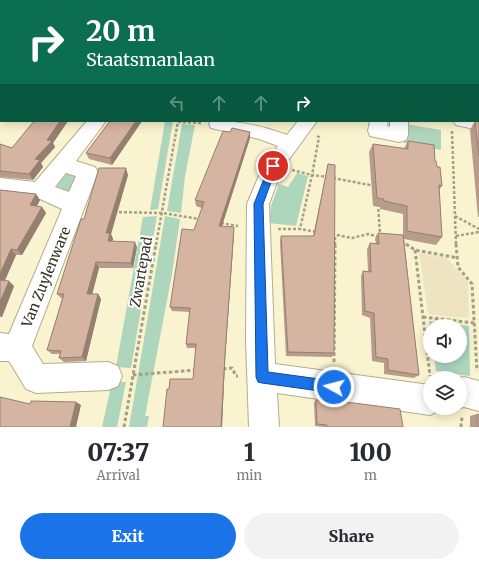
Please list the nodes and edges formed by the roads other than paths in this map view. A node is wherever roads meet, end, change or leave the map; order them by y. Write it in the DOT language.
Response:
graph roads {
  1 [pos="96,122"];
  2 [pos="219,122"];
  3 [pos="379,122"];
  4 [pos="399,122"];
  5 [pos="457,124"];
  6 [pos="479,124"];
  7 [pos="301,131"];
  8 [pos="61,164"];
  9 [pos="0,186"];
  10 [pos="40,191"];
  11 [pos="75,205"];
  12 [pos="9,347"];
  13 [pos="121,375"];
  14 [pos="262,377"];
  15 [pos="423,399"];
  16 [pos="264,427"];
  1 -- 8 [label="street"];
  2 -- 7 [label="street"];
  3 -- 4 [label="street"];
  5 -- 6 [label="street"];
  7 -- 14 [label="street"];
  8 -- 10 [label="street"];
  8 -- 11 [label="street, Van Zuylenware"];
  9 -- 10 [label="street"];
  10 -- 11 [label="street"];
  11 -- 12 [label="street, Van Zuylenware"];
  12 -- 13 [label="street, Van Zuylenware"];
  14 -- 15 [label="street"];
  14 -- 16 [label="street"];
}
